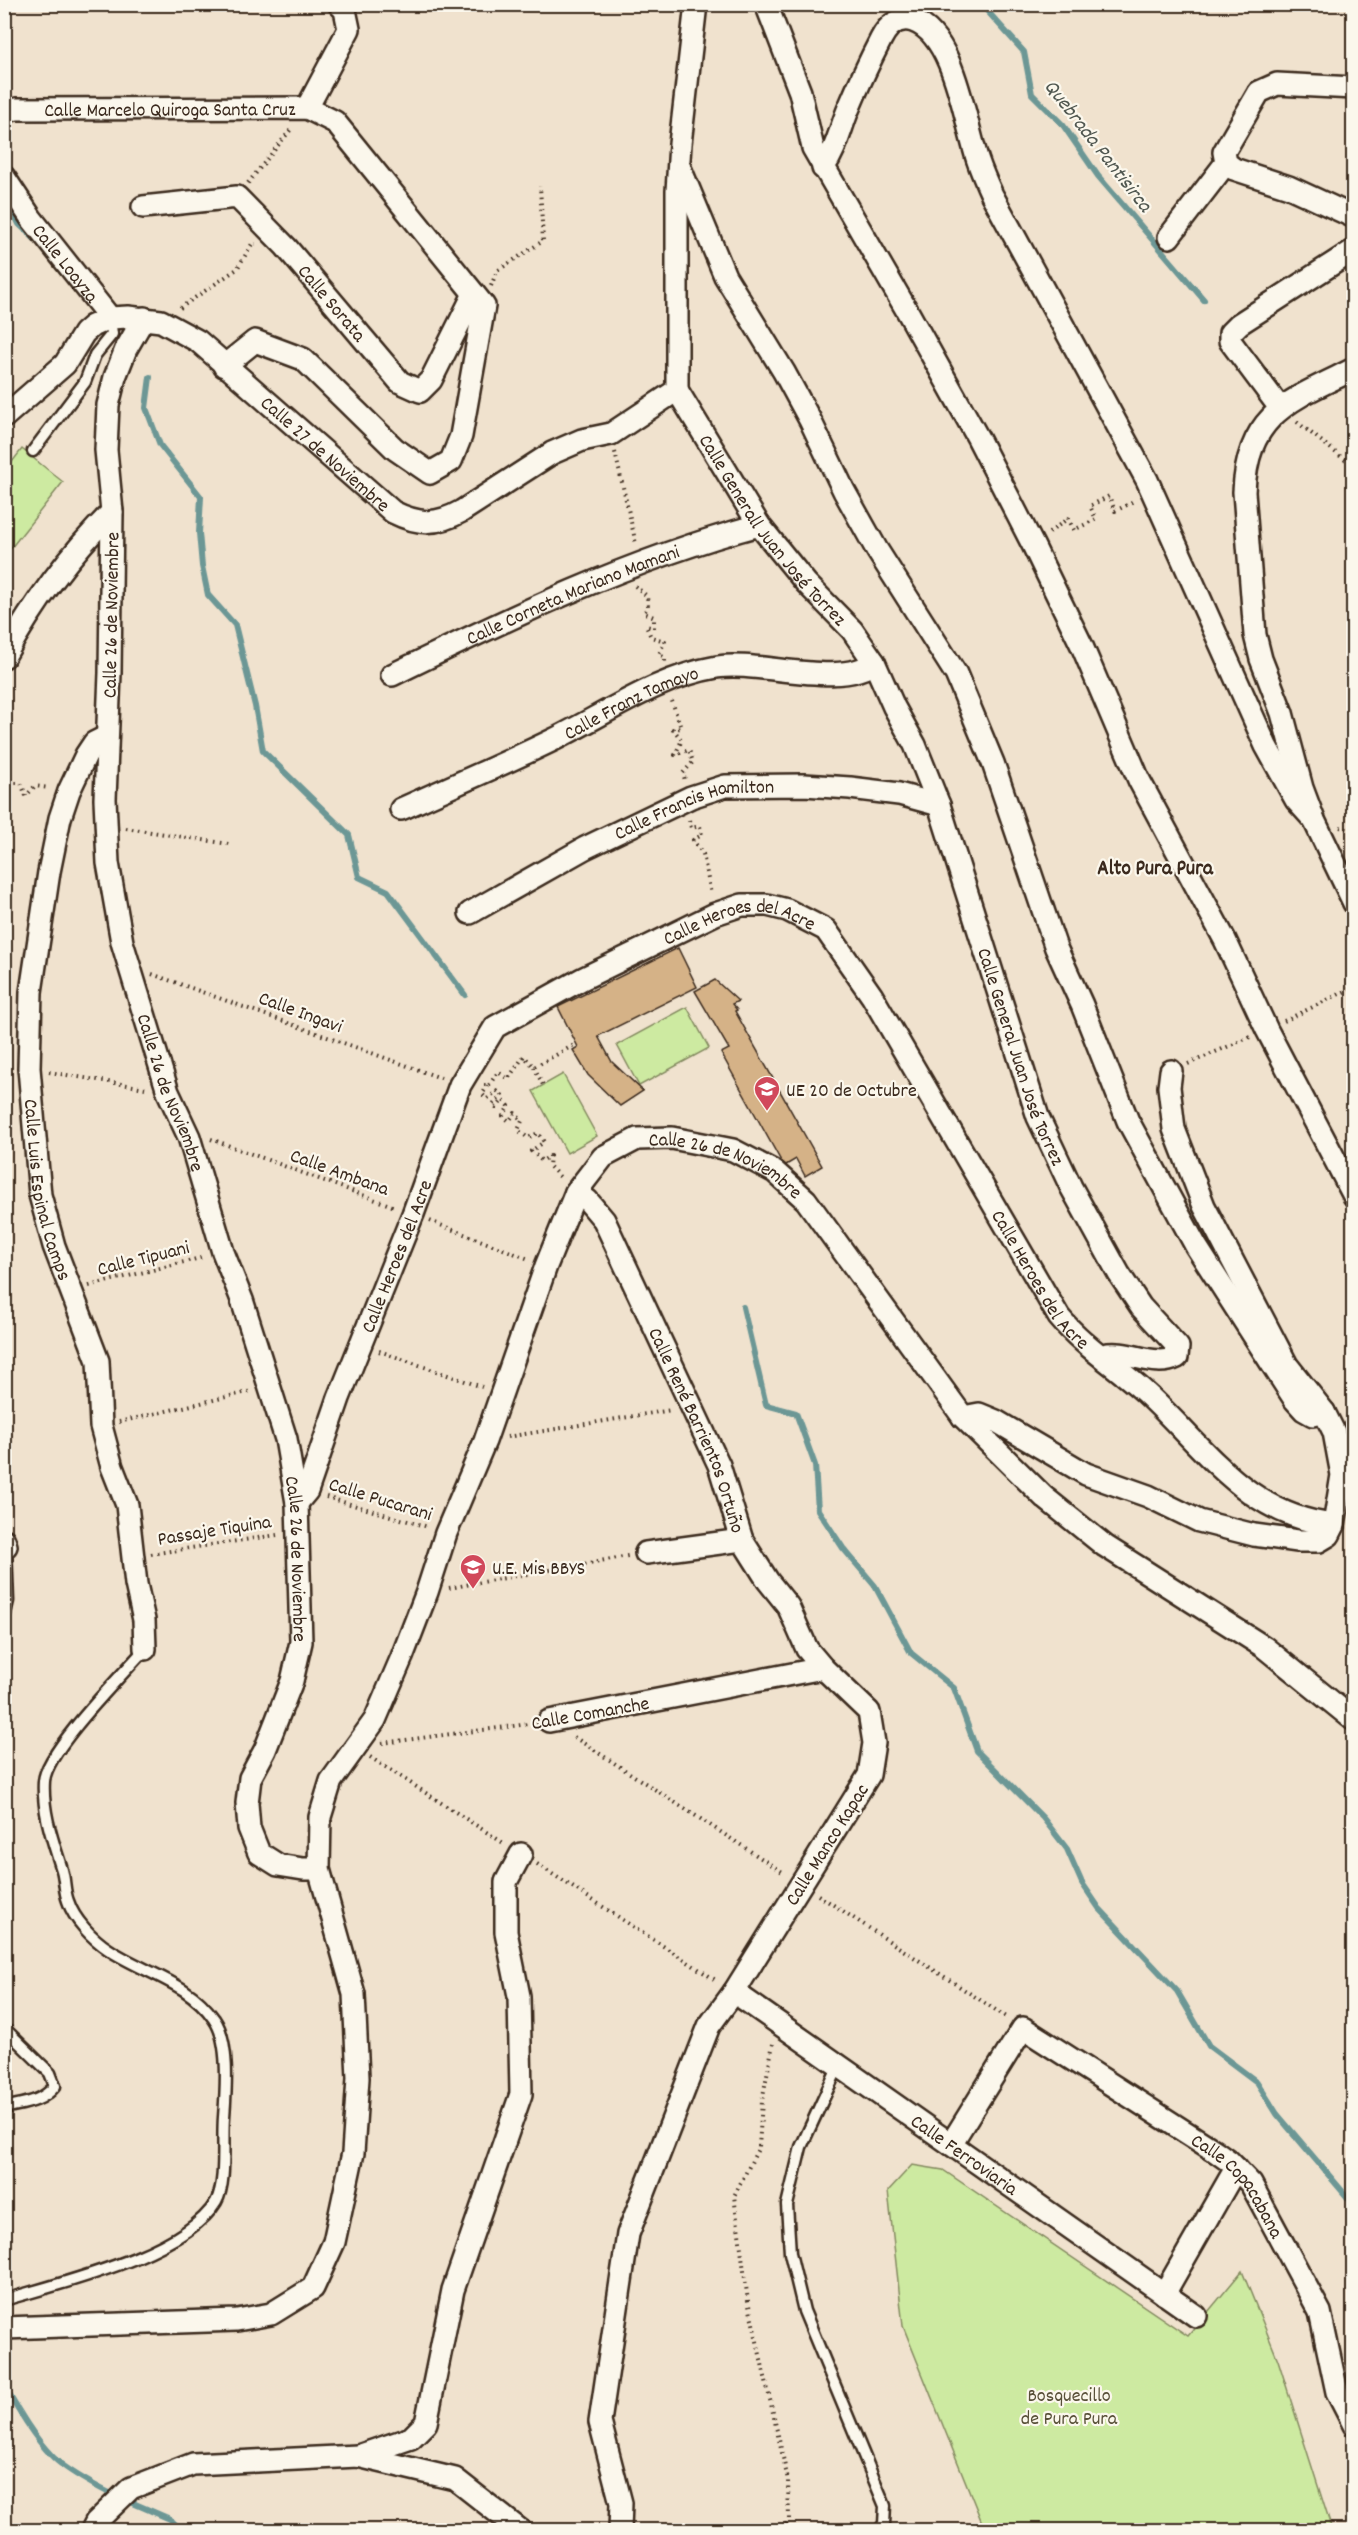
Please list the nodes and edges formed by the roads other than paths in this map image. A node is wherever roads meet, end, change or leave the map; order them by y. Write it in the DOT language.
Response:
graph roads {
  1 [pos="339,4"];
  2 [pos="696,4"];
  3 [pos="766,4"];
  4 [pos="1353,88"];
  5 [pos="307,108"];
  6 [pos="4,111"];
  7 [pos="1226,163"];
  8 [pos="680,168"];
  9 [pos="823,168"];
  10 [pos="4,177"];
  11 [pos="143,207"];
  12 [pos="1353,217"];
  13 [pos="1169,237"];
  14 [pos="1353,250"];
  15 [pos="479,300"];
  16 [pos="110,318"];
  17 [pos="153,320"];
  18 [pos="224,366"];
  19 [pos="1353,369"];
  20 [pos="677,390"];
  21 [pos="1280,408"];
  22 [pos="4,417"];
  23 [pos="33,451"];
  24 [pos="112,512"];
  25 [pos="759,525"];
  26 [pos="4,657"];
  27 [pos="874,662"];
  28 [pos="392,675"];
  29 [pos="106,737"];
  30 [pos="939,805"];
  31 [pos="400,809"];
  32 [pos="1314,820"];
  33 [pos="1353,903"];
  34 [pos="470,914"];
  35 [pos="1171,1071"];
  36 [pos="576,1192"];
  37 [pos="1353,1196"];
  38 [pos="1103,1355"];
  39 [pos="1324,1412"];
  40 [pos="963,1417"];
  41 [pos="302,1497"];
  42 [pos="1334,1525"];
  43 [pos="742,1540"];
  44 [pos="5,1543"];
  45 [pos="646,1553"];
  46 [pos="4,1618"];
  47 [pos="145,1649"];
  48 [pos="823,1668"];
  49 [pos="1353,1720"];
  50 [pos="549,1721"];
  51 [pos="521,1854"];
  52 [pos="318,1869"];
  53 [pos="734,1992"];
  54 [pos="4,2028"];
  55 [pos="839,2066"];
  56 [pos="4,2108"];
  57 [pos="951,2144"];
  58 [pos="1236,2168"];
  59 [pos="1164,2294"];
  60 [pos="4,2300"];
  61 [pos="1196,2316"];
  62 [pos="4,2328"];
  63 [pos="1353,2425"];
  64 [pos="358,2456"];
  65 [pos="92,2530"];
  66 [pos="520,2530"];
  67 [pos="620,2530"];
  68 [pos="879,2530"];
  1 -- 5 [label="street"];
  2 -- 8 [label="street"];
  3 -- 9 [label="street"];
  4 -- 7 [label="street"];
  5 -- 6 [label="street, Calle Marcelo Quiroga Santa Cruz"];
  5 -- 15 [label="street, Calle Marcelo Quiroga Santa Cruz"];
  7 -- 12 [label="street"];
  7 -- 13 [label="street"];
  8 -- 20 [label="street"];
  8 -- 39 [label="street"];
  9 -- 32 [label="street"];
  9 -- 37 [label="street"];
  10 -- 16 [label="street, Calle Loayza"];
  11 -- 15 [label="street, Calle Sorata"];
  14 -- 21 [label="street"];
  15 -- 18 [label="street"];
  16 -- 17 [label="street, Calle 27 de Noviembre"];
  16 -- 22 [label="street, Calle 27 de Noviembre"];
  16 -- 23 [label="lane"];
  17 -- 18 [label="street, Calle 27 de Noviembre"];
  17 -- 24 [label="street, Calle 26 de Noviembre"];
  18 -- 20 [label="street, Calle 27 de Noviembre"];
  19 -- 21 [label="street"];
  20 -- 25 [label="street, Calle Generall Juan José Torrez"];
  21 -- 32 [label="street"];
  24 -- 26 [label="street"];
  24 -- 29 [label="street, Calle 26 de Noviembre"];
  25 -- 27 [label="street, Calle Generall Juan José Torrez"];
  25 -- 28 [label="street, Calle Corneta Mariano Mamani"];
  27 -- 30 [label="street, Calle General Juan José Torrez"];
  27 -- 31 [label="street, Calle Franz Tamayo"];
  29 -- 41 [label="street, Calle 26 de Noviembre"];
  29 -- 47 [label="street, Calle Luis Espinal Camps"];
  30 -- 34 [label="street, Calle Francis Hamilton"];
  30 -- 38 [label="street, Calle General Juan José Torrez"];
  32 -- 33 [label="street"];
  35 -- 39 [label="street"];
  36 -- 40 [label="street, Calle 26 de Noviembre"];
  36 -- 43 [label="street, Calle René Barrientos Ortuño"];
  36 -- 52 [label="street, Calle 26 de Noviembre"];
  38 -- 41 [label="street, Calle Heroes del Acre"];
  38 -- 42 [label="street, Calle Heroes del Acre"];
  39 -- 42 [label="street"];
  40 -- 42 [label="street"];
  40 -- 49 [label="street, Calle 26 de Noviembre"];
  41 -- 52 [label="street, Calle 26 de Noviembre"];
  43 -- 45 [label="street"];
  43 -- 48 [label="street, Calle René Barrientos Ortuño"];
  44 -- 46 [label="lane"];
  47 -- 60 [label="lane"];
  48 -- 50 [label="street, Calle Comanche"];
  48 -- 53 [label="street, Calle Manco Kapac"];
  51 -- 64 [label="street"];
  52 -- 62 [label="street"];
  53 -- 55 [label="street, Calle Ferroviaria"];
  53 -- 67 [label="street, Calle Manco Kapac"];
  54 -- 56 [label="lane"];
  55 -- 57 [label="street, Calle Ferroviaria"];
  55 -- 68 [label="lane"];
  57 -- 58 [label="street, Calle Copacabana"];
  57 -- 59 [label="street, Calle Ferroviaria"];
  58 -- 59 [label="street"];
  58 -- 63 [label="street, Calle Copacabana"];
  59 -- 61 [label="street, Calle Ferroviaria"];
  64 -- 65 [label="street"];
  64 -- 66 [label="street"];
}
